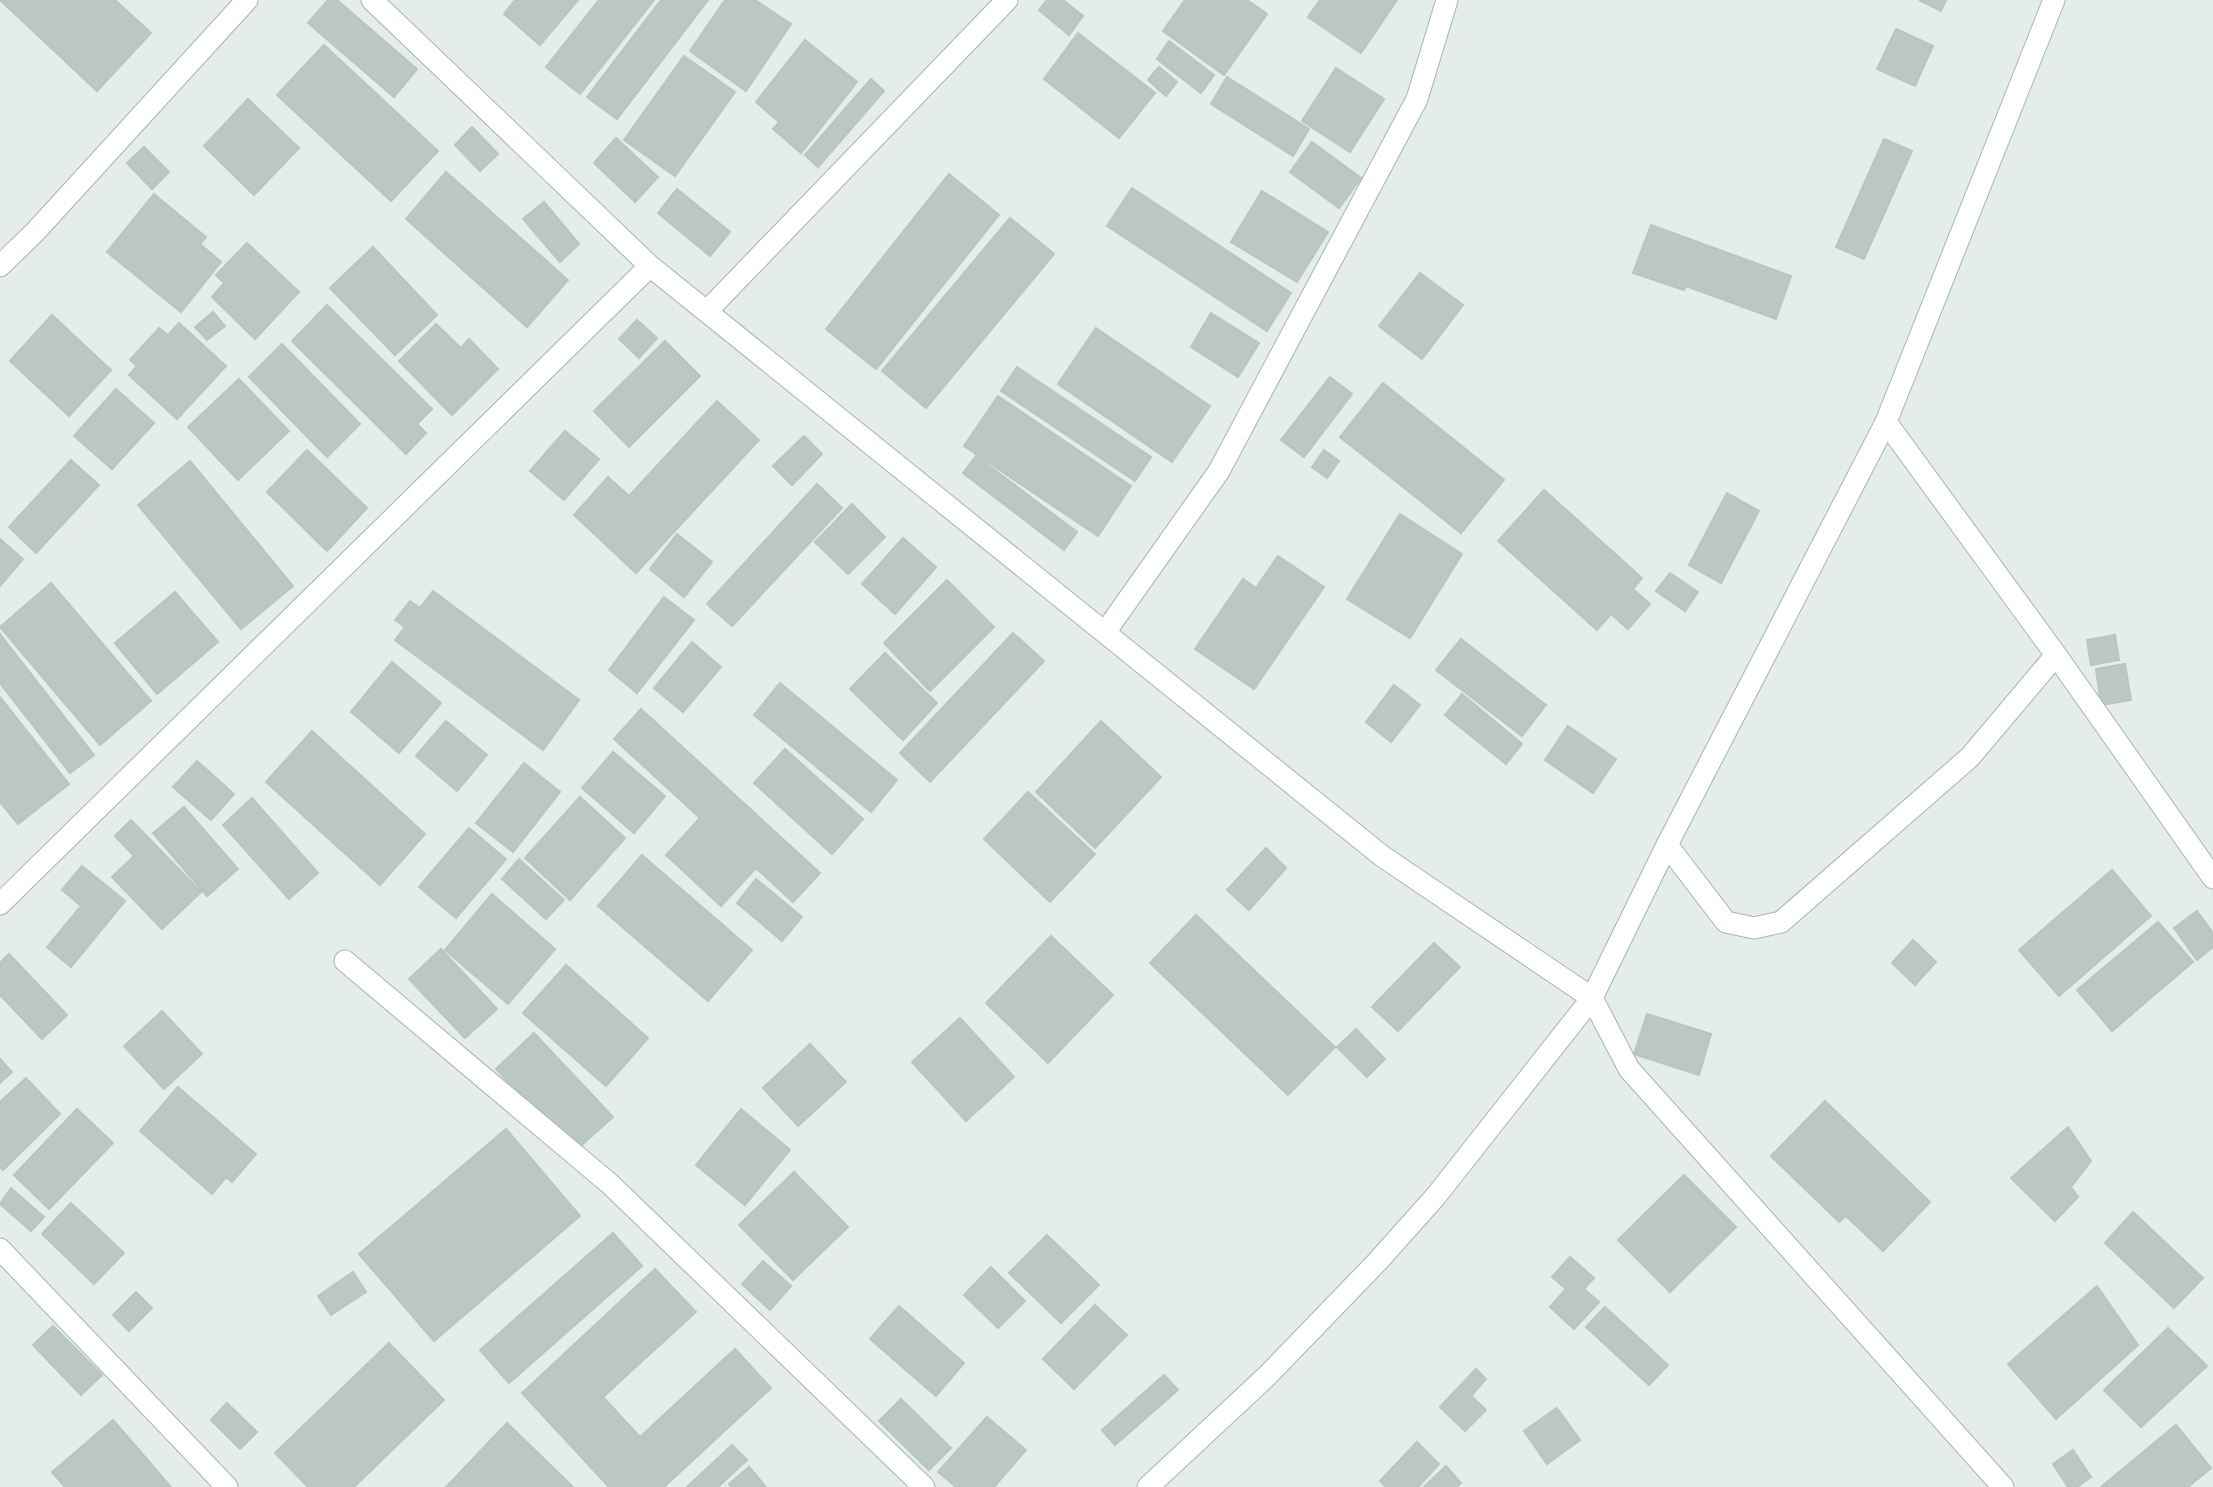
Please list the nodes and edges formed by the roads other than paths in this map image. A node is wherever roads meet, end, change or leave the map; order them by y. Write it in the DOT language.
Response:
graph roads {
  1 [pos="247,0"];
  2 [pos="372,0"];
  3 [pos="1007,0"];
  4 [pos="1447,0"];
  5 [pos="2054,0"];
  6 [pos="0,266"];
  7 [pos="650,266"];
  8 [pos="708,310"];
  9 [pos="1886,422"];
  10 [pos="1106,631"];
  11 [pos="2056,655"];
  12 [pos="1667,845"];
  13 [pos="2213,878"];
  14 [pos="0,904"];
  15 [pos="345,961"];
  16 [pos="1592,998"];
  17 [pos="0,1249"];
  18 [pos="228,1487"];
  19 [pos="923,1487"];
  20 [pos="1148,1487"];
  21 [pos="2003,1487"];
  1 -- 6 [label="street"];
  2 -- 7 [label="street"];
  3 -- 8 [label="street"];
  4 -- 10 [label="street"];
  5 -- 9 [label="street"];
  7 -- 8 [label="street"];
  7 -- 14 [label="street"];
  8 -- 10 [label="street"];
  9 -- 11 [label="street"];
  9 -- 12 [label="street"];
  10 -- 16 [label="street"];
  11 -- 12 [label="street"];
  11 -- 13 [label="street"];
  12 -- 16 [label="street"];
  15 -- 19 [label="street"];
  16 -- 20 [label="street"];
  16 -- 21 [label="street"];
  17 -- 18 [label="street"];
}
